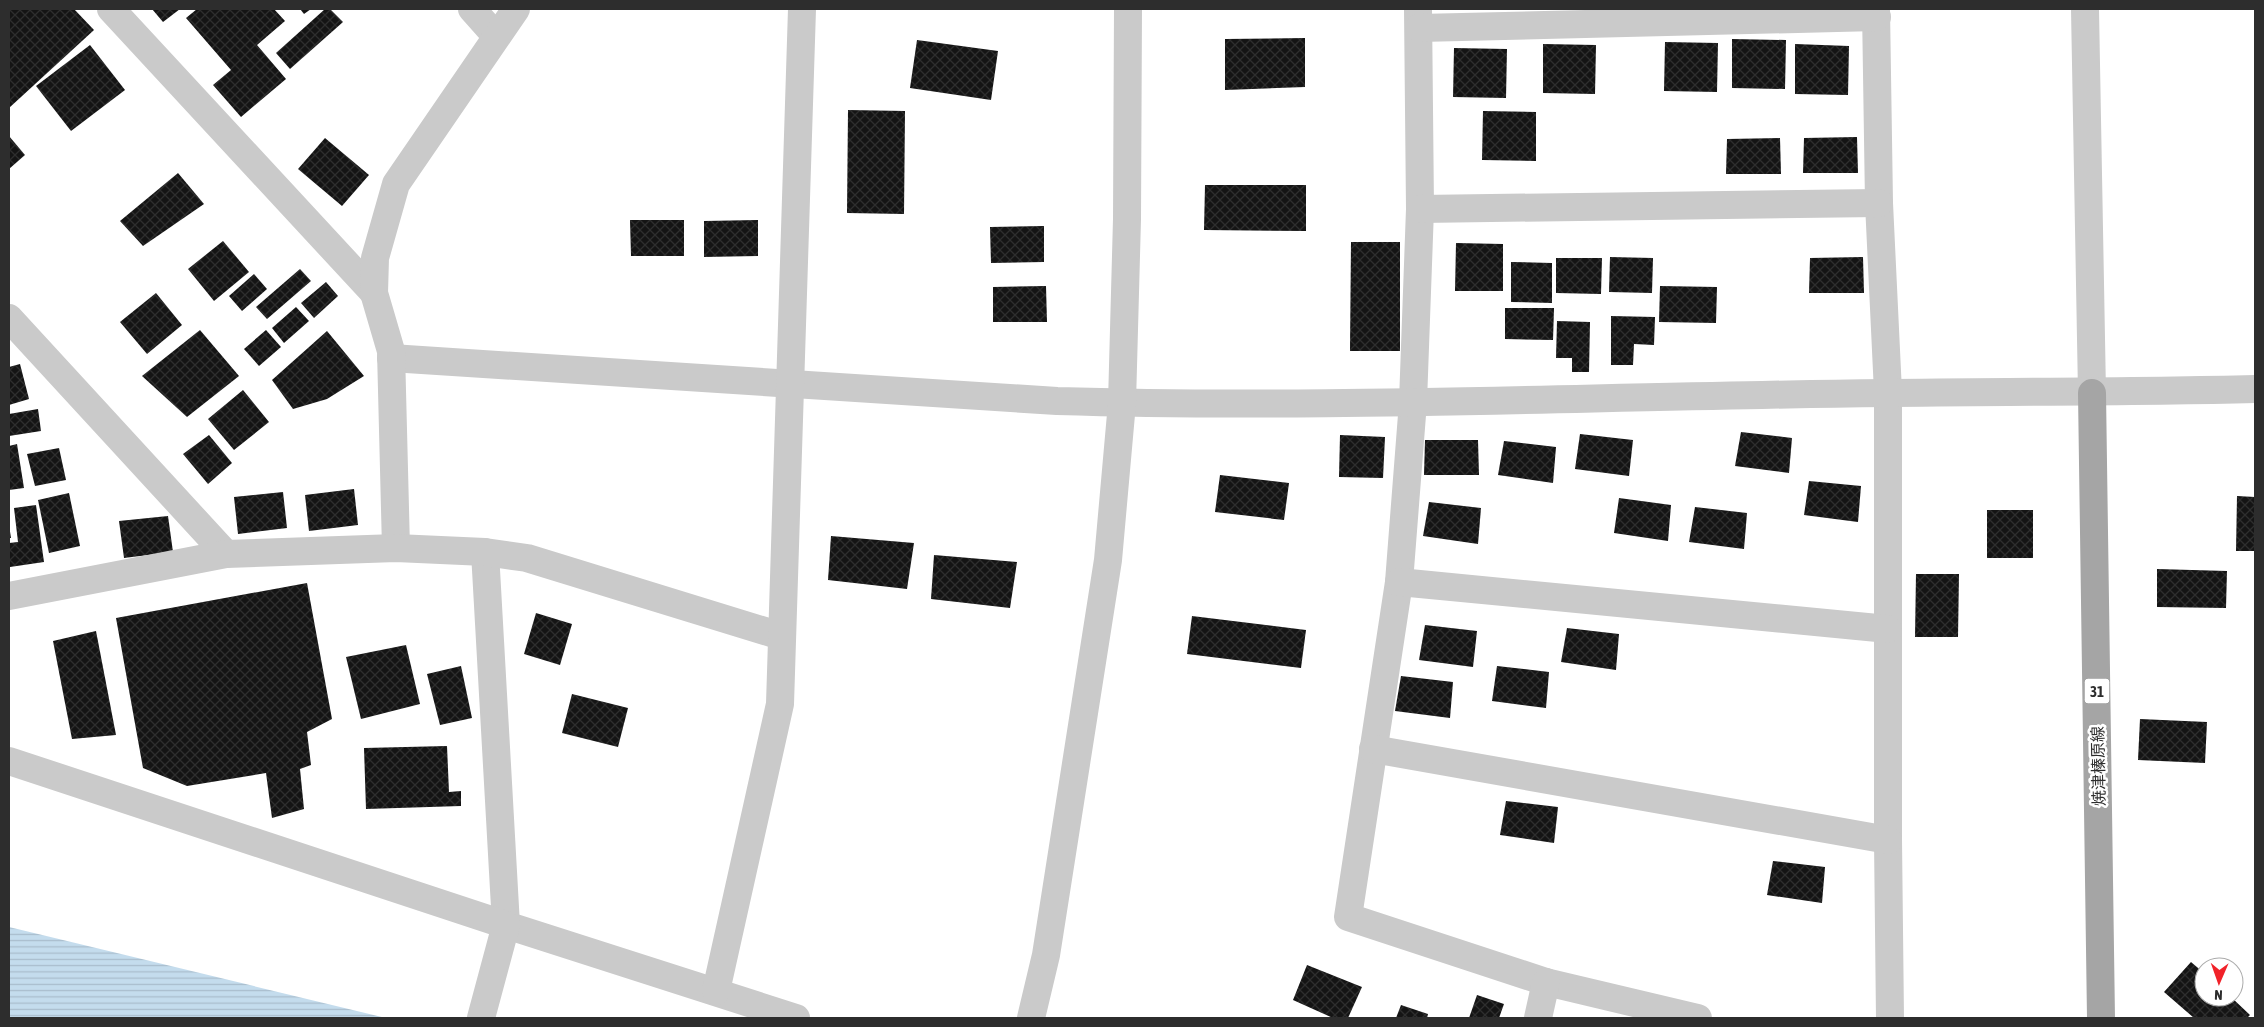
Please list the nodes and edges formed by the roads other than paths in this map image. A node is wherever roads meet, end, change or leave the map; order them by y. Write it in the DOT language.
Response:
graph roads {
  1 [pos="110,9"];
  2 [pos="472,9"];
  3 [pos="516,9"];
  4 [pos="802,9"];
  5 [pos="1128,9"];
  6 [pos="2084,9"];
  7 [pos="1876,13"];
  8 [pos="1419,18"];
  9 [pos="496,36"];
  10 [pos="1879,203"];
  11 [pos="1420,209"];
  12 [pos="374,293"];
  13 [pos="9,318"];
  14 [pos="391,358"];
  15 [pos="790,384"];
  16 [pos="2255,389"];
  17 [pos="1888,392"];
  18 [pos="2092,393"];
  19 [pos="1413,402"];
  20 [pos="1122,403"];
  21 [pos="396,548"];
  22 [pos="485,552"];
  23 [pos="226,554"];
  24 [pos="1399,582"];
  25 [pos="9,596"];
  26 [pos="1888,629"];
  27 [pos="781,636"];
  28 [pos="1373,749"];
  29 [pos="9,761"];
  30 [pos="1888,840"];
  31 [pos="506,925"];
  32 [pos="1546,982"];
  33 [pos="716,991"];
  34 [pos="481,1018"];
  35 [pos="796,1018"];
  36 [pos="1031,1018"];
  37 [pos="1538,1018"];
  38 [pos="1698,1018"];
  39 [pos="1890,1018"];
  40 [pos="2101,1018"];
  1 -- 12 [label="street"];
  2 -- 9 [label="street"];
  3 -- 9 [label="street"];
  4 -- 15 [label="street"];
  5 -- 20 [label="street"];
  6 -- 18 [label="street"];
  7 -- 8 [label="street"];
  7 -- 10 [label="street"];
  8 -- 11 [label="street"];
  9 -- 12 [label="street"];
  10 -- 11 [label="street"];
  10 -- 17 [label="street"];
  11 -- 19 [label="street"];
  12 -- 14 [label="street"];
  13 -- 23 [label="street"];
  14 -- 15 [label="street"];
  14 -- 21 [label="street"];
  15 -- 20 [label="street"];
  15 -- 27 [label="street"];
  16 -- 18 [label="street"];
  17 -- 18 [label="street"];
  17 -- 19 [label="street"];
  17 -- 26 [label="street"];
  18 -- 40 [label="main road, 焼津榛原線 / 31"];
  19 -- 20 [label="street"];
  19 -- 24 [label="street"];
  20 -- 36 [label="street"];
  21 -- 22 [label="street"];
  21 -- 23 [label="street"];
  22 -- 27 [label="street"];
  22 -- 31 [label="street"];
  23 -- 25 [label="street"];
  24 -- 26 [label="street"];
  24 -- 28 [label="street"];
  26 -- 30 [label="street"];
  27 -- 33 [label="street"];
  28 -- 30 [label="street"];
  28 -- 32 [label="street"];
  29 -- 31 [label="street"];
  30 -- 39 [label="street"];
  31 -- 33 [label="street"];
  31 -- 34 [label="street"];
  32 -- 37 [label="street"];
  32 -- 38 [label="street"];
  33 -- 35 [label="street"];
}
